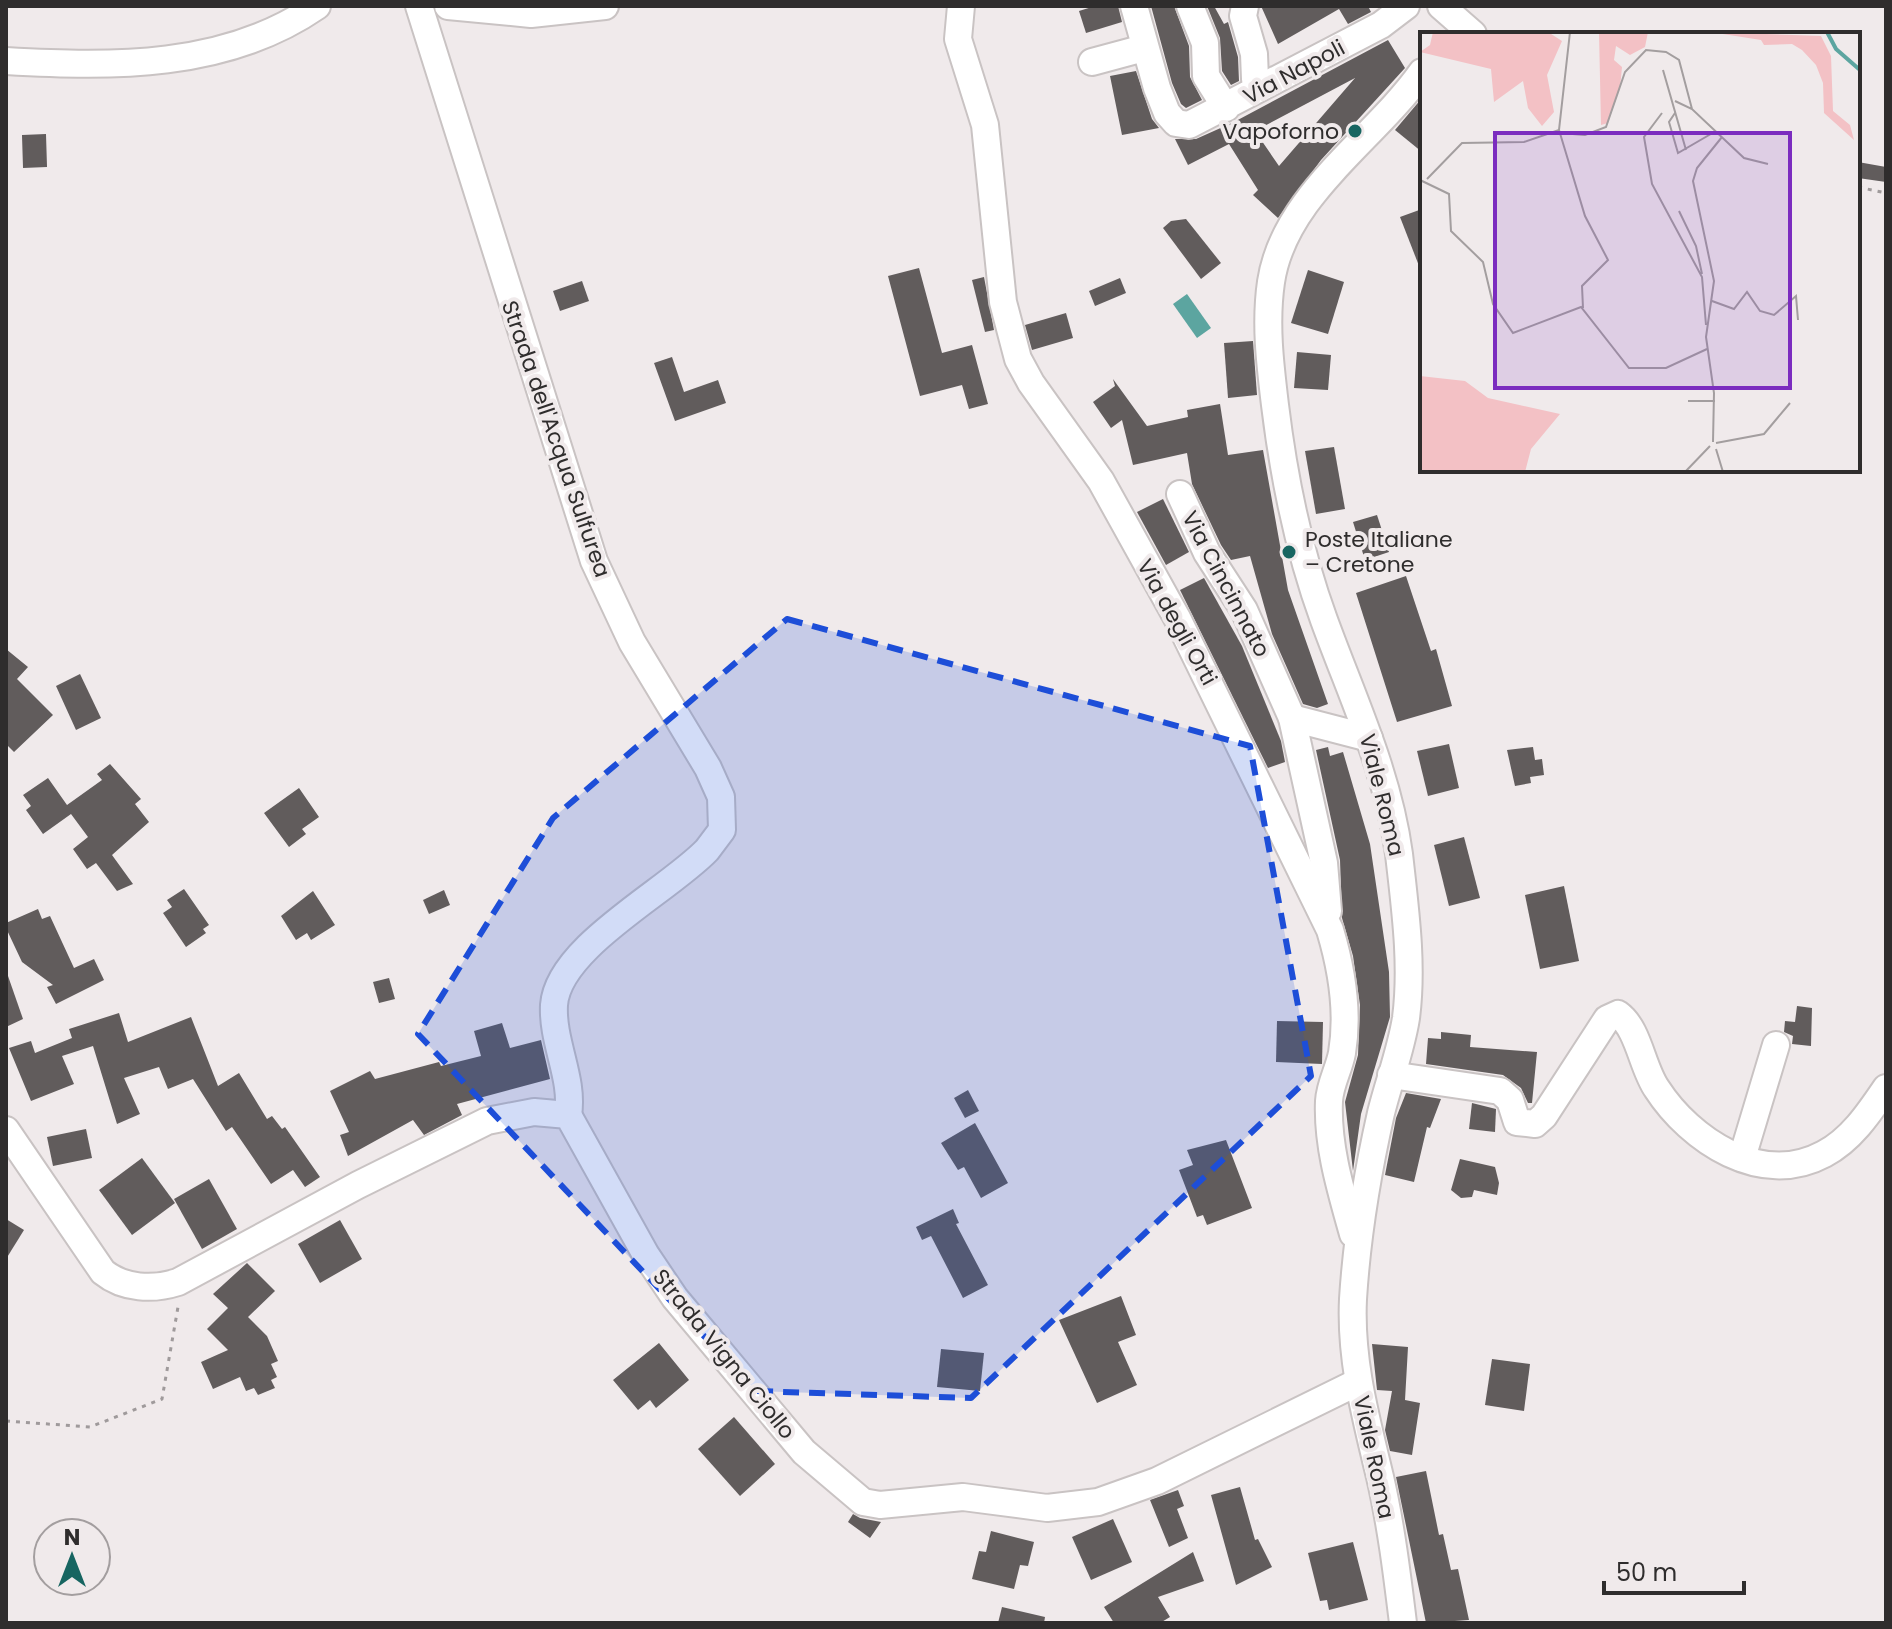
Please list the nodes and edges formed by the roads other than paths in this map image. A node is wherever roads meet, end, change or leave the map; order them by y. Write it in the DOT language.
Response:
graph roads {
  1 [pos="317,6"];
  2 [pos="419,6"];
  3 [pos="448,6"];
  4 [pos="605,6"];
  5 [pos="961,6"];
  6 [pos="1134,6"];
  7 [pos="1190,6"];
  8 [pos="1245,6"];
  9 [pos="1406,6"];
  10 [pos="1144,48"];
  11 [pos="6,61"];
  12 [pos="1092,62"];
  13 [pos="1420,75"];
  14 [pos="1255,79"];
  15 [pos="1226,108"];
  16 [pos="1180,494"];
  17 [pos="1292,718"];
  18 [pos="1369,738"];
  19 [pos="1330,930"];
  20 [pos="1776,1045"];
  21 [pos="1391,1075"];
  22 [pos="1886,1088"];
  23 [pos="568,1115"];
  24 [pos="6,1130"];
  25 [pos="1742,1158"];
  26 [pos="1357,1247"];
  27 [pos="1358,1382"];
  28 [pos="1403,1623"];
  1 -- 11 [label="street"];
  2 -- 23 [label="street, Strada dell'Acqua Sulfurea"];
  3 -- 4 [label="street"];
  5 -- 19 [label="street, Via degli Orti"];
  6 -- 10 [label="street"];
  7 -- 15 [label="street"];
  8 -- 14 [label="street"];
  9 -- 15 [label="street, Via Napoli"];
  10 -- 12 [label="street"];
  10 -- 15 [label="street, Via Napoli"];
  13 -- 18 [label="street, Viale Roma"];
  16 -- 17 [label="street, Via Cincinnato"];
  17 -- 18 [label="street"];
  17 -- 19 [label="street, Via Cincinnato"];
  18 -- 21 [label="street, Viale Roma"];
  19 -- 26 [label="street, Via degli Orti"];
  20 -- 25 [label="street"];
  21 -- 25 [label="street"];
  21 -- 26 [label="street, Viale Roma"];
  22 -- 25 [label="street"];
  23 -- 24 [label="street"];
  23 -- 27 [label="street, Strada Vigna Ciollo"];
  26 -- 27 [label="street, Viale Roma"];
  27 -- 28 [label="street, Viale Roma"];
}
